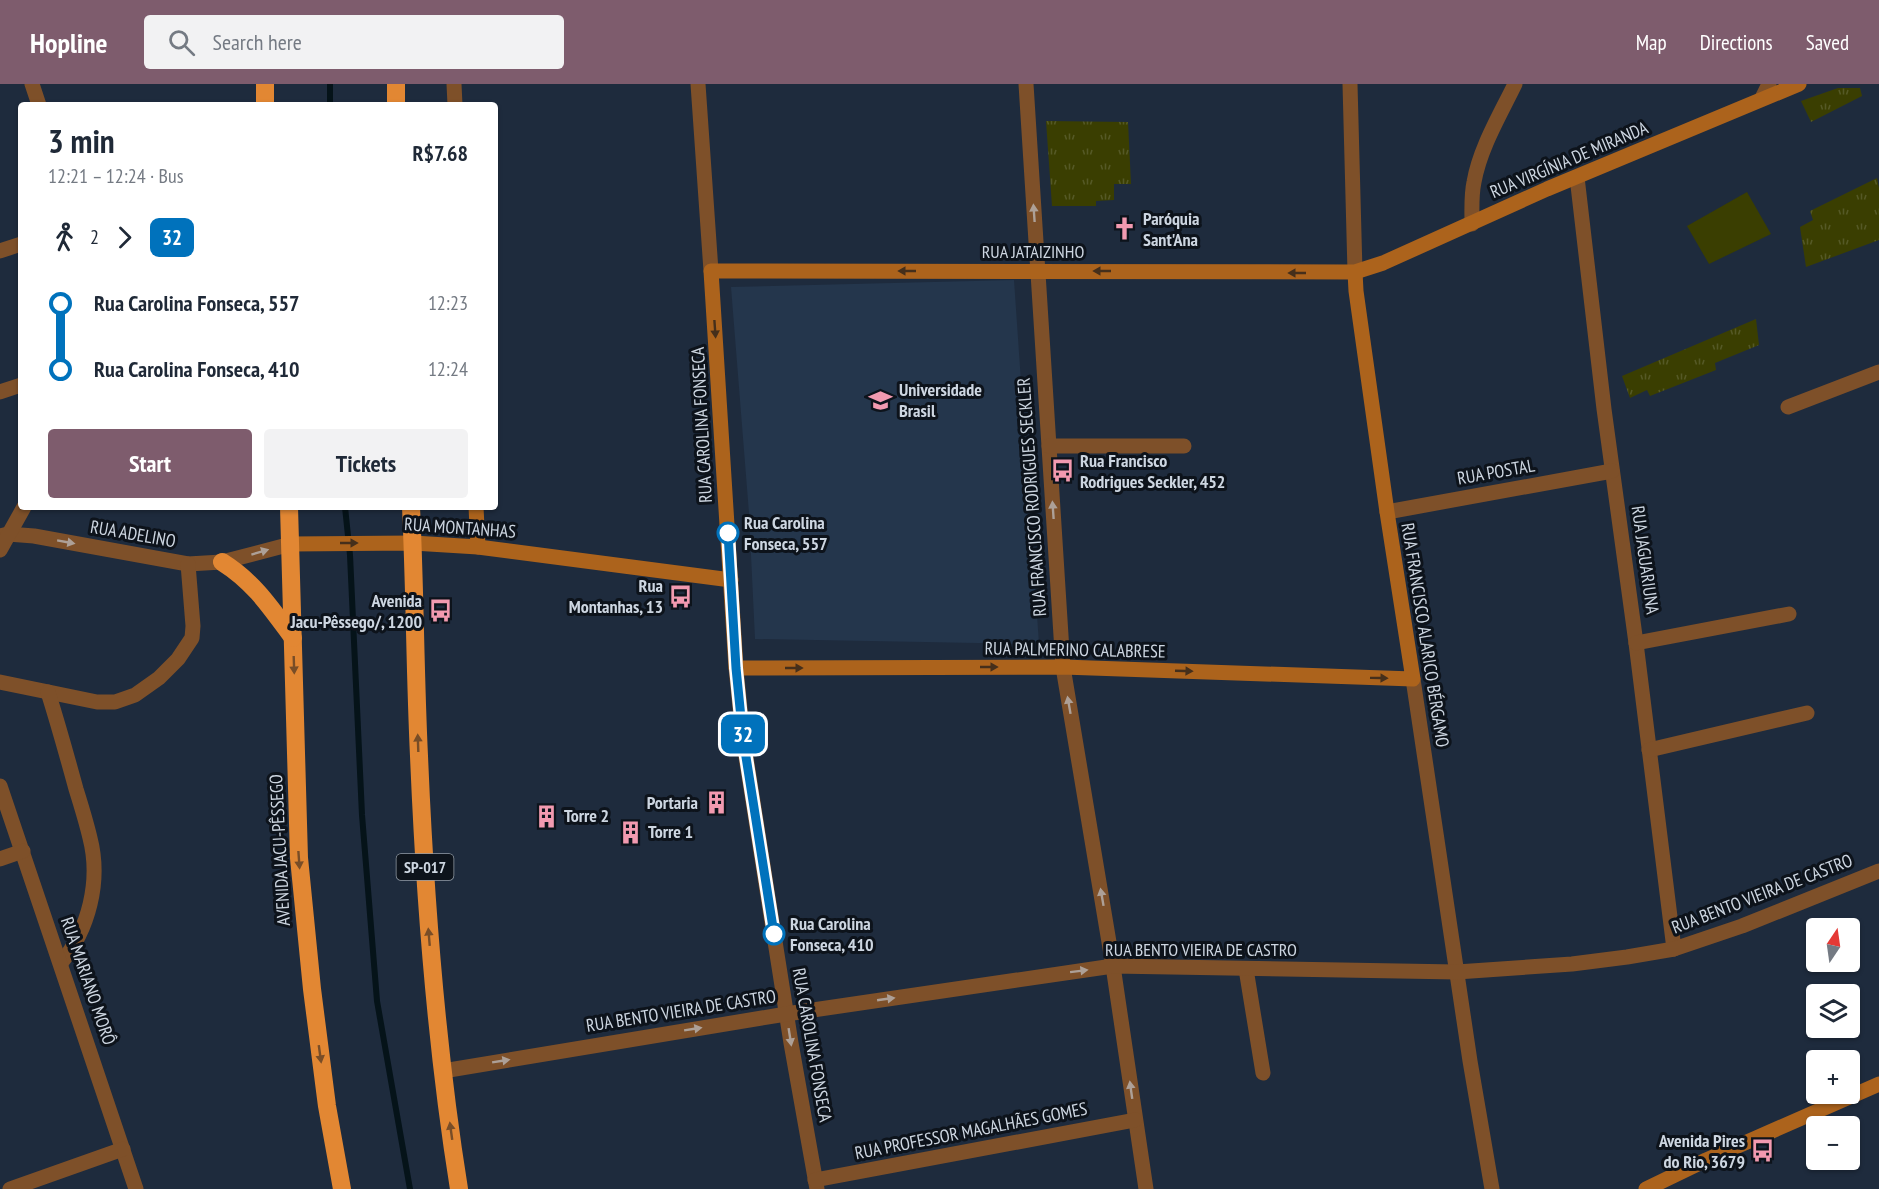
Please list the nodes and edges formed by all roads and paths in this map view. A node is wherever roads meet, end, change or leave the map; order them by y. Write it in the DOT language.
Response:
graph roads {
  1 [pos="32,84"];
  2 [pos="265,84"];
  3 [pos="396,84"];
  4 [pos="454,84"];
  5 [pos="698,84"];
  6 [pos="1026,84"];
  7 [pos="1350,84"];
  8 [pos="1515,84"];
  9 [pos="1769,84"];
  10 [pos="1799,84"];
  11 [pos="1762,98"];
  12 [pos="38,102"];
  13 [pos="265,102"];
  14 [pos="396,102"];
  15 [pos="454,102"];
  16 [pos="1577,177"];
  17 [pos="1472,224"];
  18 [pos="18,245"];
  19 [pos="0,250"];
  20 [pos="711,271"];
  21 [pos="1038,271"];
  22 [pos="1355,272"];
  23 [pos="1879,372"];
  24 [pos="18,386"];
  25 [pos="0,392"];
  26 [pos="1788,407"];
  27 [pos="1049,446"];
  28 [pos="1184,446"];
  29 [pos="1612,471"];
  30 [pos="22,510"];
  31 [pos="290,510"];
  32 [pos="411,510"];
  33 [pos="476,510"];
  34 [pos="1387,512"];
  35 [pos="4,535"];
  36 [pos="413,543"];
  37 [pos="298,544"];
  38 [pos="478,547"];
  39 [pos="0,550"];
  40 [pos="222,562"];
  41 [pos="188,564"];
  42 [pos="730,580"];
  43 [pos="1789,614"];
  44 [pos="293,638"];
  45 [pos="1636,643"];
  46 [pos="1063,667"];
  47 [pos="736,668"];
  48 [pos="1413,679"];
  49 [pos="0,682"];
  50 [pos="48,692"];
  51 [pos="1807,713"];
  52 [pos="1648,750"];
  53 [pos="0,786"];
  54 [pos="23,851"];
  55 [pos="0,859"];
  56 [pos="1879,871"];
  57 [pos="1674,949"];
  58 [pos="61,963"];
  59 [pos="1113,966"];
  60 [pos="1246,969"];
  61 [pos="1456,972"];
  62 [pos="786,1014"];
  63 [pos="443,1071"];
  64 [pos="1263,1073"];
  65 [pos="1879,1084"];
  66 [pos="1135,1120"];
  67 [pos="123,1149"];
  68 [pos="816,1185"];
  69 [pos="10,1189"];
  70 [pos="136,1189"];
  71 [pos="342,1189"];
  72 [pos="459,1189"];
  73 [pos="1146,1189"];
  74 [pos="1492,1189"];
  75 [pos="1646,1189"];
  1 -- 12 [label="street"];
  2 -- 13 [label="highway"];
  3 -- 14 [label="highway"];
  4 -- 15 [label="street"];
  5 -- 20 [label="street, RUA CAROLINA FONSECA"];
  21 -- 6 [label="street, RUA FRANCISCO RODRIGUES SECKLER, one-way"];
  7 -- 22 [label="street, RUA FRANCISCO ALARICO BÉRGAMO"];
  8 -- 17 [label="street"];
  9 -- 11 [label="street"];
  10 -- 11 [label="street, RUA VIRGÍNIA DE MIRANDA"];
  11 -- 16 [label="street, RUA VIRGÍNIA DE MIRANDA"];
  16 -- 17 [label="street, RUA VIRGÍNIA DE MIRANDA"];
  16 -- 29 [label="street, RUA JAGUARIUNA"];
  17 -- 22 [label="street, RUA VIRGÍNIA DE MIRANDA"];
  18 -- 19 [label="street"];
  21 -- 20 [label="street, RUA JATAIZINHO, one-way"];
  20 -- 42 [label="street, RUA CAROLINA FONSECA, one-way"];
  22 -- 21 [label="street, RUA JATAIZINHO, one-way"];
  21 -- 27 [label="street, RUA FRANCISCO RODRIGUES SECKLER"];
  22 -- 34 [label="street, RUA FRANCISCO ALARICO BÉRGAMO"];
  23 -- 26 [label="street"];
  24 -- 25 [label="street"];
  27 -- 28 [label="street"];
  46 -- 27 [label="street, RUA FRANCISCO RODRIGUES SECKLER, one-way"];
  29 -- 34 [label="street, RUA POSTAL"];
  29 -- 45 [label="street, RUA JAGUARIUNA"];
  30 -- 35 [label="street"];
  31 -- 37 [label="highway, AVENIDA JACU-PÊSSEGO"];
  32 -- 36 [label="highway, SP-017"];
  33 -- 38 [label="street"];
  34 -- 48 [label="street, RUA FRANCISCO ALARICO BÉRGAMO"];
  35 -- 39 [label="street"];
  35 -- 41 [label="street, RUA ADELINO, one-way"];
  37 -- 36 [label="street, RUA MONTANHAS, one-way"];
  36 -- 38 [label="street, RUA MONTANHAS"];
  63 -- 36 [label="highway, SP-017, one-way"];
  40 -- 37 [label="street, RUA MONTANHAS, one-way"];
  37 -- 44 [label="highway, AVENIDA JACU-PÊSSEGO"];
  38 -- 42 [label="street, RUA MONTANHAS"];
  40 -- 41 [label="street, RUA MONTANHAS"];
  40 -- 44 [label="highway"];
  41 -- 50 [label="street"];
  42 -- 47 [label="street, RUA CAROLINA FONSECA"];
  43 -- 45 [label="street"];
  44 -- 71 [label="highway, AVENIDA JACU-PÊSSEGO, one-way"];
  45 -- 52 [label="street, RUA JAGUARIUNA"];
  47 -- 46 [label="street, RUA PALMERINO CALABRESE, one-way"];
  46 -- 48 [label="street, RUA PALMERINO CALABRESE, one-way"];
  59 -- 46 [label="street, RUA FRANCISCO RODRIGUES SECKLER, one-way"];
  47 -- 62 [label="street, RUA CAROLINA FONSECA"];
  48 -- 61 [label="street, RUA FRANCISCO ALARICO BÉRGAMO"];
  49 -- 50 [label="street"];
  50 -- 58 [label="street"];
  51 -- 52 [label="street"];
  52 -- 57 [label="street, RUA JAGUARIUNA"];
  53 -- 54 [label="street, RUA MARIANO MORÔ"];
  54 -- 55 [label="street"];
  54 -- 58 [label="street, RUA MARIANO MORÔ"];
  56 -- 57 [label="street, RUA BENTO VIEIRA DE CASTRO"];
  57 -- 61 [label="street, RUA BENTO VIEIRA DE CASTRO"];
  58 -- 67 [label="street, RUA MARIANO MORÔ"];
  59 -- 60 [label="street, RUA BENTO VIEIRA DE CASTRO"];
  62 -- 59 [label="street, RUA BENTO VIEIRA DE CASTRO, one-way"];
  66 -- 59 [label="street, RUA FRANCISCO RODRIGUES SECKLER, one-way"];
  60 -- 61 [label="street, RUA BENTO VIEIRA DE CASTRO"];
  60 -- 64 [label="street"];
  61 -- 74 [label="street, RUA FRANCISCO ALARICO BÉRGAMO"];
  63 -- 62 [label="street, RUA BENTO VIEIRA DE CASTRO, one-way"];
  62 -- 68 [label="street, RUA CAROLINA FONSECA, one-way"];
  72 -- 63 [label="highway, SP-017, one-way"];
  65 -- 75 [label="street"];
  66 -- 68 [label="street, RUA PROFESSOR MAGALHÃES GOMES"];
  66 -- 73 [label="street, RUA FRANCISCO RODRIGUES SECKLER"];
  67 -- 69 [label="street"];
  67 -- 70 [label="street, RUA MARIANO MORÔ"];
}
